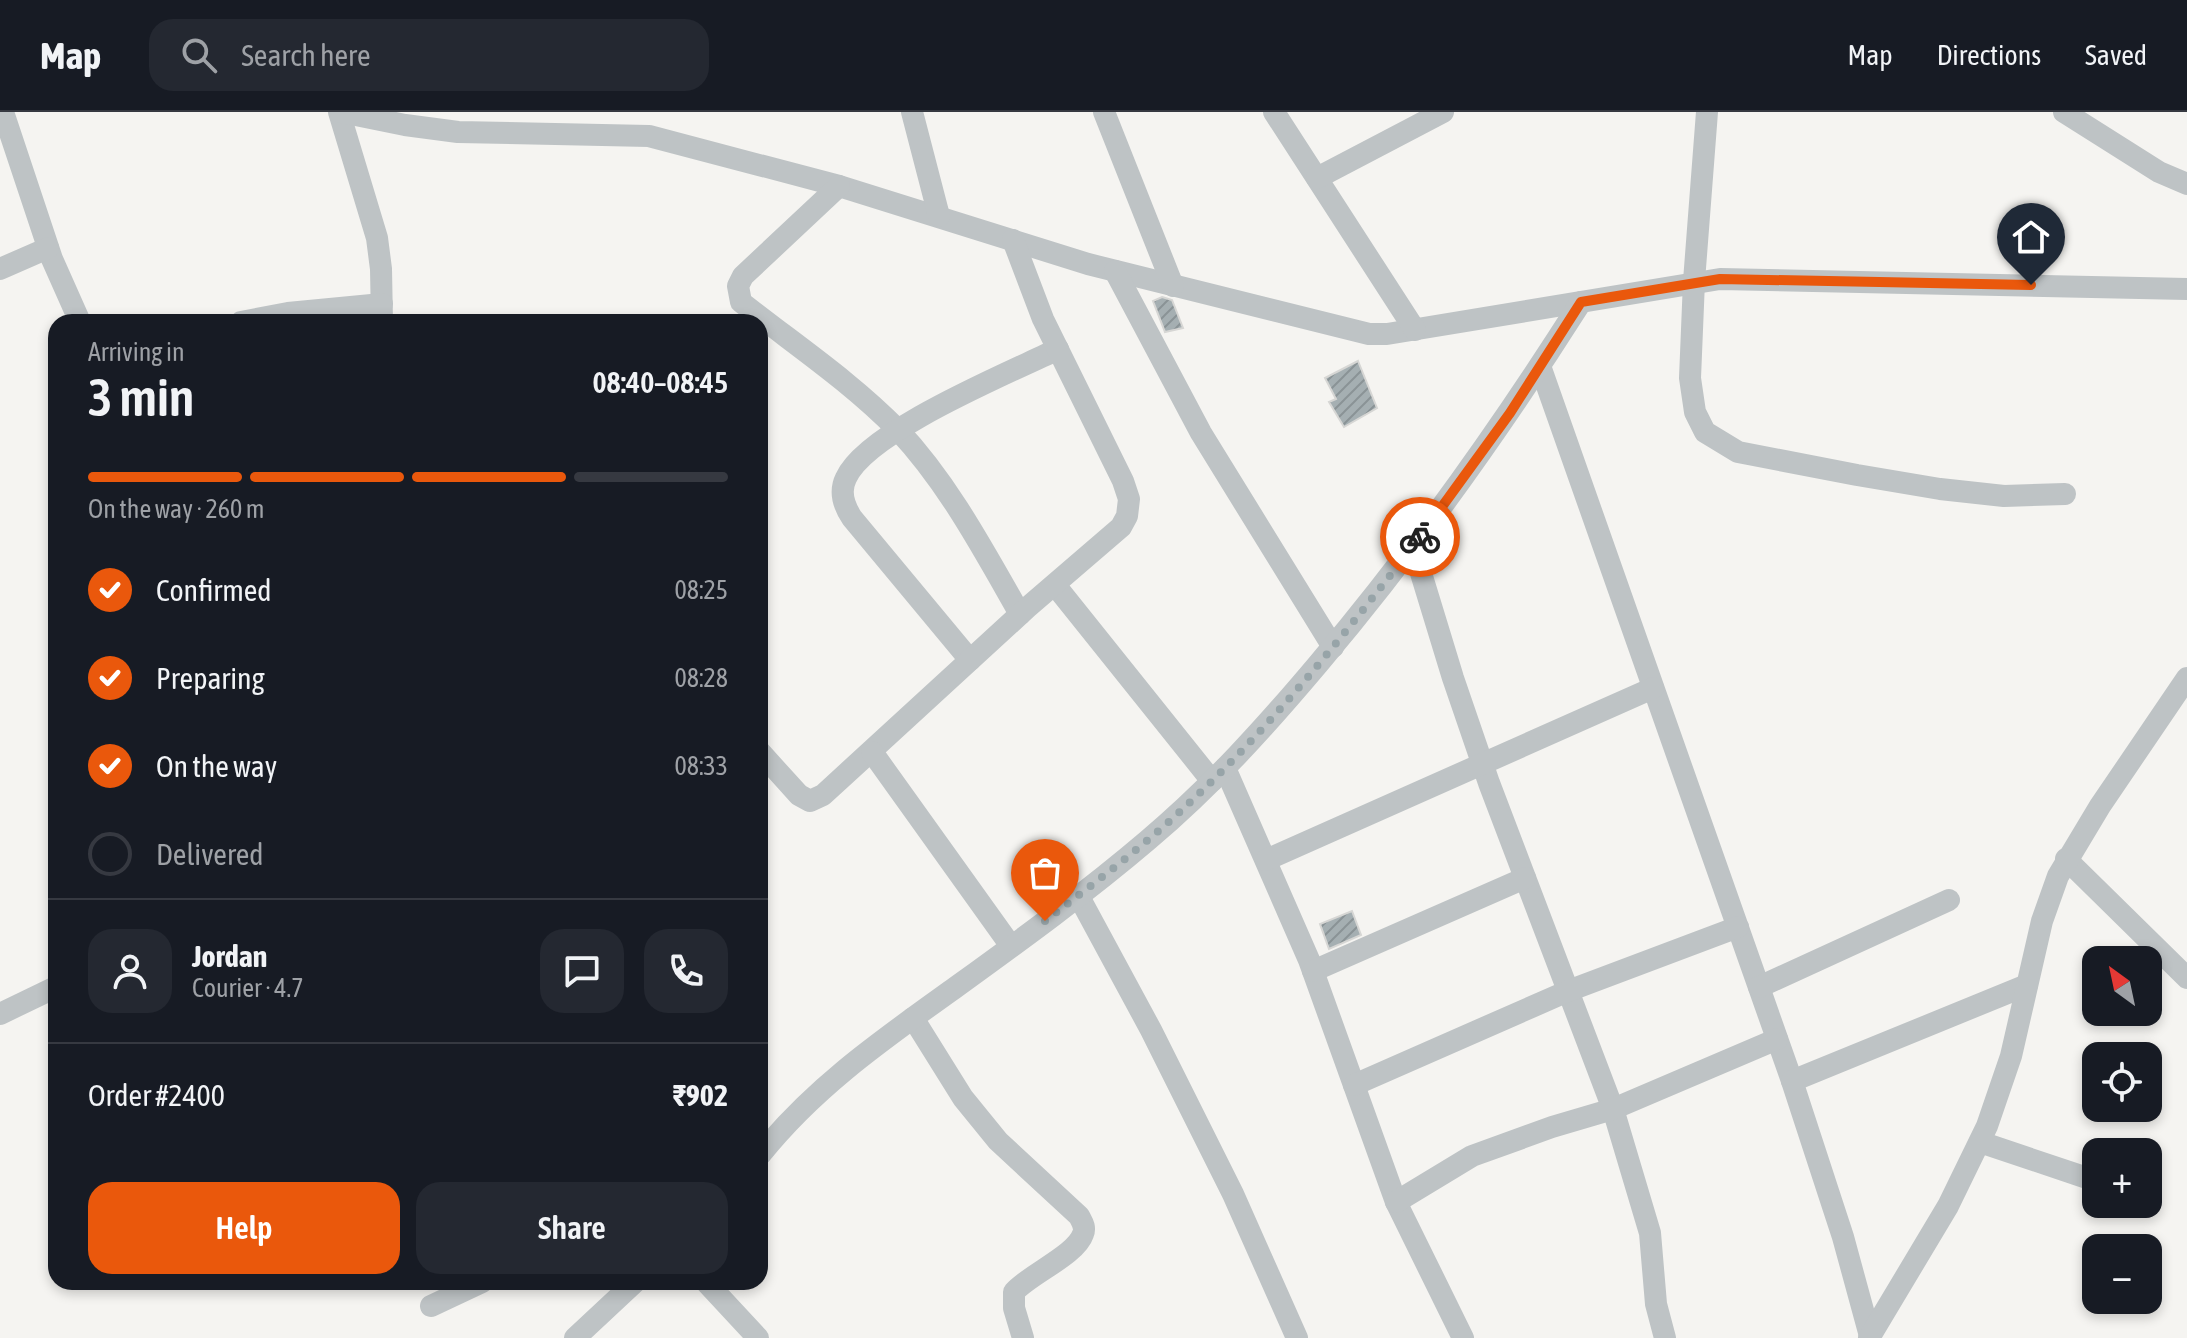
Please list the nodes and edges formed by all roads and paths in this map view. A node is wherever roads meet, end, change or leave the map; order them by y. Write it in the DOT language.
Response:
graph roads {
  1 [pos="3,112"];
  2 [pos="340,112"];
  3 [pos="912,112"];
  4 [pos="1104,112"];
  5 [pos="1274,112"];
  6 [pos="1443,112"];
  7 [pos="1707,112"];
  8 [pos="2064,112"];
  9 [pos="1317,178"];
  10 [pos="2187,184"];
  11 [pos="839,186"];
  12 [pos="939,216"];
  13 [pos="1013,240"];
  14 [pos="48,248"];
  15 [pos="0,269"];
  16 [pos="1115,271"];
  17 [pos="1694,281"];
  18 [pos="1173,286"];
  19 [pos="2187,289"];
  20 [pos="1581,302"];
  21 [pos="382,313"];
  22 [pos="77,314"];
  23 [pos="283,314"];
  24 [pos="757,314"];
  25 [pos="768,323"];
  26 [pos="1415,330"];
  27 [pos="1058,349"];
  28 [pos="1540,366"];
  29 [pos="896,429"];
  30 [pos="2065,494"];
  31 [pos="1413,547"];
  32 [pos="1055,585"];
  33 [pos="1020,614"];
  34 [pos="1333,647"];
  35 [pos="970,660"];
  36 [pos="2187,678"];
  37 [pos="1653,688"];
  38 [pos="872,752"];
  39 [pos="768,761"];
  40 [pos="1483,764"];
  41 [pos="1218,774"];
  42 [pos="2066,859"];
  43 [pos="1266,860"];
  44 [pos="1525,878"];
  45 [pos="1078,895"];
  46 [pos="1949,900"];
  47 [pos="1738,927"];
  48 [pos="1011,946"];
  49 [pos="1313,971"];
  50 [pos="2187,978"];
  51 [pos="2027,985"];
  52 [pos="1759,987"];
  53 [pos="48,991"];
  54 [pos="1568,991"];
  55 [pos="0,1014"];
  56 [pos="913,1018"];
  57 [pos="1777,1039"];
  58 [pos="1792,1081"];
  59 [pos="1354,1085"];
  60 [pos="1613,1109"];
  61 [pos="1980,1142"];
  62 [pos="768,1145"];
  63 [pos="2082,1176"];
  64 [pos="1396,1202"];
  65 [pos="465,1290"];
  66 [pos="626,1290"];
  67 [pos="713,1290"];
  68 [pos="431,1306"];
  69 [pos="1870,1337"];
  70 [pos="575,1338"];
  71 [pos="758,1338"];
  72 [pos="1023,1338"];
  73 [pos="1297,1338"];
  74 [pos="1463,1338"];
  75 [pos="1665,1338"];
  1 -- 14 [label="street"];
  2 -- 11 [label="street"];
  2 -- 21 [label="street"];
  3 -- 12 [label="street"];
  4 -- 18 [label="street"];
  5 -- 9 [label="street"];
  6 -- 9 [label="street"];
  7 -- 17 [label="street"];
  8 -- 10 [label="street"];
  9 -- 26 [label="street"];
  11 -- 12 [label="street"];
  11 -- 24 [label="street"];
  12 -- 13 [label="street"];
  13 -- 16 [label="street"];
  13 -- 27 [label="street"];
  14 -- 15 [label="street"];
  14 -- 22 [label="street"];
  16 -- 18 [label="street"];
  16 -- 34 [label="street"];
  17 -- 19 [label="street"];
  17 -- 20 [label="street"];
  17 -- 30 [label="street"];
  18 -- 26 [label="street"];
  20 -- 26 [label="street"];
  20 -- 28 [label="street"];
  21 -- 23 [label="street"];
  25 -- 29 [label="street"];
  27 -- 29 [label="street"];
  27 -- 32 [label="street"];
  28 -- 31 [label="street"];
  28 -- 37 [label="street"];
  29 -- 33 [label="street"];
  29 -- 35 [label="street"];
  31 -- 34 [label="street"];
  31 -- 40 [label="street"];
  32 -- 33 [label="street"];
  32 -- 41 [label="street"];
  33 -- 35 [label="street"];
  34 -- 41 [label="street"];
  35 -- 38 [label="street"];
  36 -- 42 [label="street"];
  37 -- 40 [label="street"];
  37 -- 47 [label="street"];
  38 -- 39 [label="street"];
  38 -- 48 [label="street"];
  40 -- 43 [label="street"];
  40 -- 44 [label="street"];
  41 -- 43 [label="street"];
  41 -- 45 [label="street"];
  42 -- 50 [label="street"];
  42 -- 51 [label="street"];
  43 -- 49 [label="street"];
  44 -- 49 [label="street"];
  44 -- 54 [label="street"];
  45 -- 48 [label="street"];
  45 -- 73 [label="street"];
  46 -- 52 [label="street"];
  47 -- 52 [label="street"];
  47 -- 54 [label="street"];
  48 -- 56 [label="street"];
  49 -- 59 [label="street"];
  51 -- 58 [label="street"];
  51 -- 61 [label="street"];
  52 -- 57 [label="street"];
  53 -- 55 [label="street"];
  54 -- 59 [label="street"];
  54 -- 60 [label="street"];
  56 -- 62 [label="street"];
  56 -- 72 [label="street"];
  57 -- 58 [label="street"];
  57 -- 60 [label="street"];
  58 -- 69 [label="street"];
  59 -- 64 [label="street"];
  60 -- 64 [label="street"];
  60 -- 75 [label="street"];
  61 -- 63 [label="street"];
  61 -- 69 [label="street"];
  64 -- 74 [label="street"];
  65 -- 68 [label="street"];
  66 -- 70 [label="street"];
  67 -- 71 [label="street"];
}
